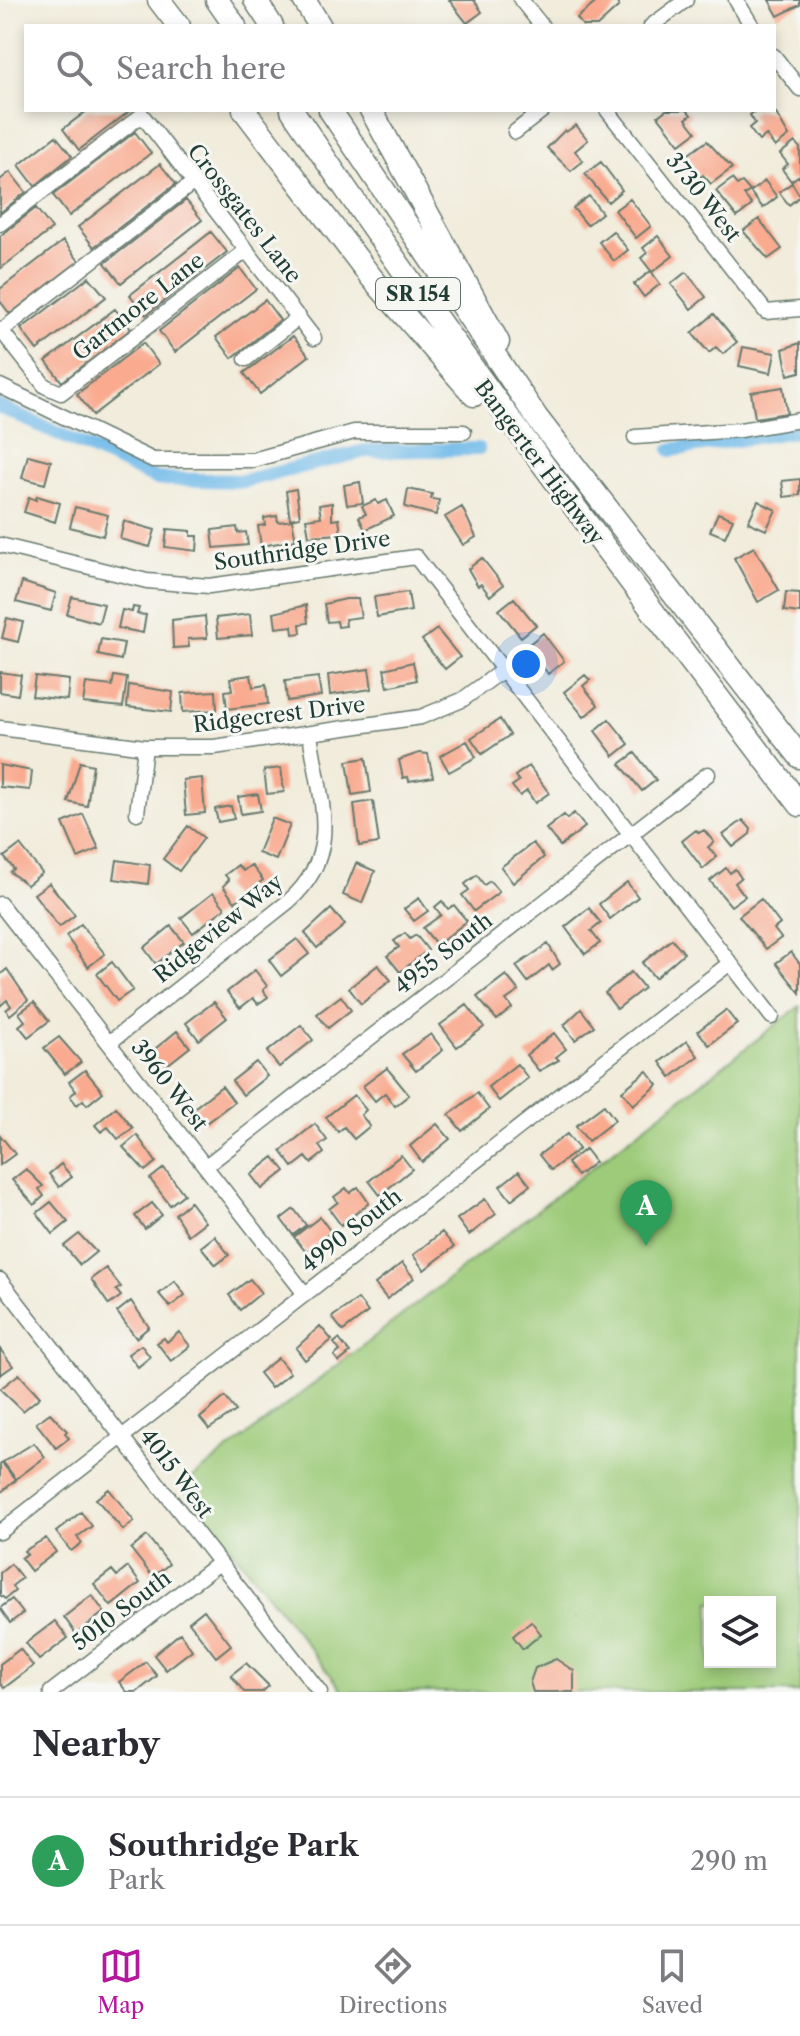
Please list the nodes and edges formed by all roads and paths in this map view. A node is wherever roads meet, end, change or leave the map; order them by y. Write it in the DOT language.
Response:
graph roads {
  1 [pos="159,0"];
  2 [pos="217,0"];
  3 [pos="255,0"];
  4 [pos="304,0"];
  5 [pos="521,0"];
  6 [pos="686,0"];
  7 [pos="736,0"];
  8 [pos="177,24"];
  9 [pos="234,24"];
  10 [pos="271,24"];
  11 [pos="319,24"];
  12 [pos="540,24"];
  13 [pos="654,24"];
  14 [pos="751,24"];
  15 [pos="776,59"];
  16 [pos="800,89"];
  17 [pos="246,112"];
  18 [pos="293,112"];
  19 [pos="331,112"];
  20 [pos="372,112"];
  21 [pos="540,112"];
  22 [pos="609,112"];
  23 [pos="515,132"];
  24 [pos="194,182"];
  25 [pos="0,224"];
  26 [pos="247,250"];
  27 [pos="800,309"];
  28 [pos="299,317"];
  29 [pos="1,330"];
  30 [pos="314,338"];
  31 [pos="246,359"];
  32 [pos="0,386"];
  33 [pos="537,418"];
  34 [pos="800,420"];
  35 [pos="464,432"];
  36 [pos="635,437"];
  37 [pos="548,475"];
  38 [pos="0,545"];
  39 [pos="503,670"];
  40 [pos="0,728"];
  41 [pos="310,734"];
  42 [pos="145,747"];
  43 [pos="800,757"];
  44 [pos="708,774"];
  45 [pos="800,805"];
  46 [pos="137,813"];
  47 [pos="630,835"];
  48 [pos="0,904"];
  49 [pos="730,963"];
  50 [pos="772,1017"];
  51 [pos="109,1043"];
  52 [pos="206,1166"];
  53 [pos="0,1280"];
  54 [pos="305,1294"];
  55 [pos="122,1437"];
  56 [pos="0,1532"];
  57 [pos="219,1563"];
  58 [pos="312,1689"];
  59 [pos="51,1692"];
  1 -- 8 [label="highway"];
  2 -- 9 [label="highway"];
  3 -- 10 [label="highway"];
  4 -- 11 [label="highway"];
  5 -- 12 [label="street"];
  6 -- 13 [label="street"];
  7 -- 14 [label="street"];
  15 -- 16 [label="street"];
  17 -- 37 [label="highway"];
  18 -- 37 [label="highway, Bangerter Highway / SR 154"];
  19 -- 33 [label="highway, Bangerter Highway / SR 154"];
  20 -- 33 [label="highway"];
  21 -- 23 [label="street"];
  22 -- 27 [label="street, 3730 West"];
  24 -- 25 [label="street, Crossgates Lane"];
  24 -- 26 [label="street, Crossgates Lane"];
  24 -- 29 [label="street"];
  26 -- 28 [label="street, Crossgates Lane"];
  26 -- 29 [label="street, Gartmore Lane"];
  28 -- 30 [label="street, Crossgates Lane"];
  28 -- 31 [label="street"];
  32 -- 35 [label="street"];
  33 -- 43 [label="highway, Bangerter Highway / SR 154"];
  34 -- 36 [label="street"];
  37 -- 45 [label="highway, Bangerter Highway / SR 154"];
  38 -- 39 [label="street, Southridge Drive"];
  39 -- 41 [label="street, Ridgecrest Drive"];
  39 -- 47 [label="street, Southridge Drive"];
  40 -- 42 [label="street, Ridgecrest Drive"];
  41 -- 42 [label="street, Ridgecrest Drive"];
  41 -- 51 [label="street, Ridgeview Way"];
  42 -- 46 [label="street"];
  44 -- 47 [label="street, 4955 South"];
  47 -- 49 [label="street, Southridge Drive"];
  47 -- 52 [label="street, 4955 South"];
  48 -- 51 [label="street, 3960 West"];
  49 -- 50 [label="street, Southridge Drive"];
  49 -- 54 [label="street, 4990 South"];
  51 -- 52 [label="street, 3960 West"];
  52 -- 54 [label="street, 3960 West"];
  53 -- 55 [label="street, 4015 West"];
  54 -- 55 [label="street, 4990 South"];
  55 -- 56 [label="street, 4990 South"];
  55 -- 57 [label="street, 4015 West"];
  57 -- 58 [label="street, 4015 West"];
  57 -- 59 [label="street, 5010 South"];
}
